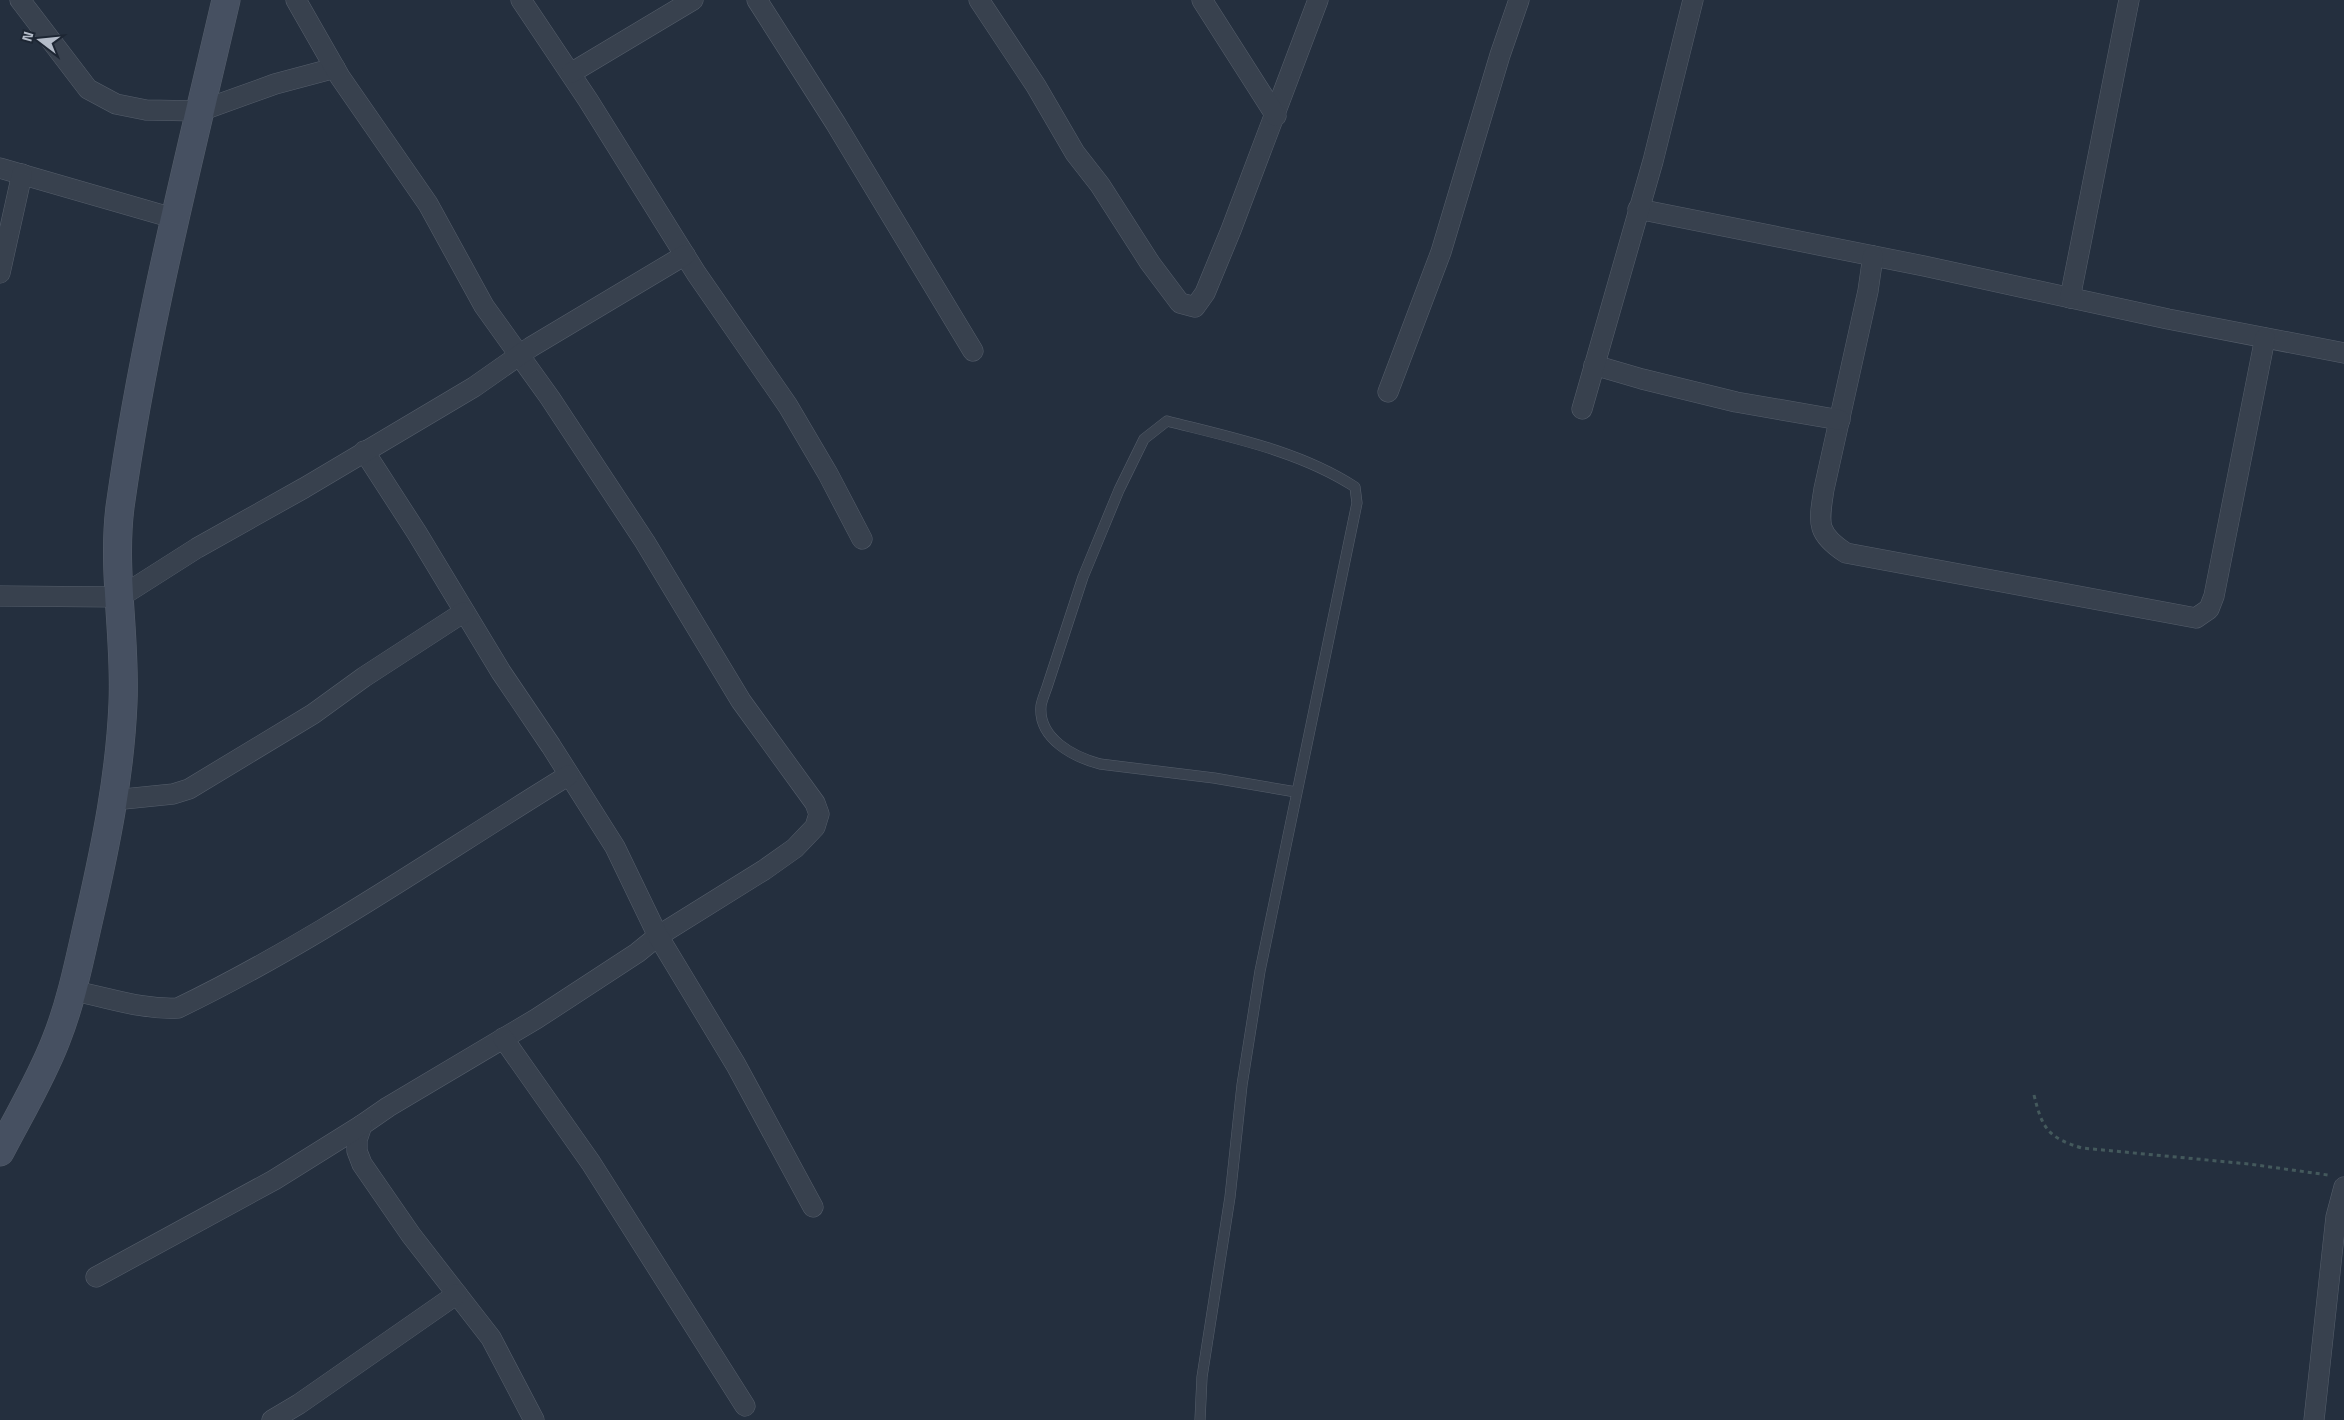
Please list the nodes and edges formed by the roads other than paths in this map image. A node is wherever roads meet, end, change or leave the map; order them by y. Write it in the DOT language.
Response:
graph roads {
  1 [pos="20,0"];
  2 [pos="226,0"];
  3 [pos="296,0"];
  4 [pos="521,0"];
  5 [pos="693,0"];
  6 [pos="757,0"];
  7 [pos="979,0"];
  8 [pos="1202,0"];
  9 [pos="1318,0"];
  10 [pos="1518,0"];
  11 [pos="1694,0"];
  12 [pos="2130,0"];
  13 [pos="335,68"];
  14 [pos="571,74"];
  15 [pos="200,111"];
  16 [pos="1276,116"];
  17 [pos="0,168"];
  18 [pos="22,174"];
  19 [pos="1638,209"];
  20 [pos="173,218"];
  21 [pos="685,255"];
  22 [pos="1873,256"];
  23 [pos="0,273"];
  24 [pos="2070,298"];
  25 [pos="2265,338"];
  26 [pos="974,351"];
  27 [pos="2344,353"];
  28 [pos="518,356"];
  29 [pos="1594,365"];
  30 [pos="1388,392"];
  31 [pos="1582,409"];
  32 [pos="1840,420"];
  33 [pos="364,452"];
  34 [pos="862,539"];
  35 [pos="0,596"];
  36 [pos="120,597"];
  37 [pos="464,612"];
  38 [pos="569,775"];
  39 [pos="1296,792"];
  40 [pos="114,800"];
  41 [pos="658,936"];
  42 [pos="72,991"];
  43 [pos="503,1038"];
  44 [pos="362,1125"];
  45 [pos="0,1152"];
  46 [pos="2340,1181"];
  47 [pos="813,1207"];
  48 [pos="96,1277"];
  49 [pos="457,1294"];
  50 [pos="745,1406"];
  51 [pos="272,1420"];
  52 [pos="534,1420"];
  53 [pos="1200,1420"];
  54 [pos="2314,1420"];
  1 -- 15 [label="street"];
  2 -- 15 [label="street"];
  3 -- 13 [label="street"];
  4 -- 14 [label="street"];
  5 -- 14 [label="street"];
  6 -- 26 [label="street"];
  7 -- 16 [label="street"];
  8 -- 16 [label="street"];
  9 -- 16 [label="street"];
  10 -- 30 [label="street"];
  11 -- 19 [label="street"];
  12 -- 24 [label="street"];
  13 -- 15 [label="street"];
  13 -- 28 [label="street"];
  14 -- 21 [label="street"];
  15 -- 20 [label="street"];
  17 -- 18 [label="street"];
  18 -- 20 [label="street"];
  18 -- 23 [label="street"];
  19 -- 22 [label="street"];
  19 -- 29 [label="street"];
  20 -- 36 [label="street"];
  21 -- 28 [label="street"];
  21 -- 34 [label="street"];
  22 -- 24 [label="street"];
  22 -- 32 [label="street"];
  24 -- 25 [label="street"];
  25 -- 27 [label="street"];
  25 -- 32 [label="street"];
  28 -- 33 [label="street"];
  28 -- 41 [label="street"];
  29 -- 31 [label="street"];
  29 -- 32 [label="street"];
  33 -- 36 [label="street"];
  33 -- 37 [label="street"];
  35 -- 36 [label="street"];
  36 -- 40 [label="street"];
  37 -- 38 [label="street"];
  37 -- 40 [label="street"];
  38 -- 41 [label="street"];
  38 -- 42 [label="street"];
  39 -- 39 [label="lane"];
  39 -- 53 [label="lane"];
  40 -- 42 [label="street"];
  41 -- 43 [label="street"];
  41 -- 47 [label="street"];
  42 -- 45 [label="street"];
  43 -- 44 [label="street"];
  43 -- 50 [label="street"];
  44 -- 48 [label="street"];
  44 -- 49 [label="street"];
  46 -- 54 [label="street"];
  49 -- 51 [label="street"];
  49 -- 52 [label="street"];
}
